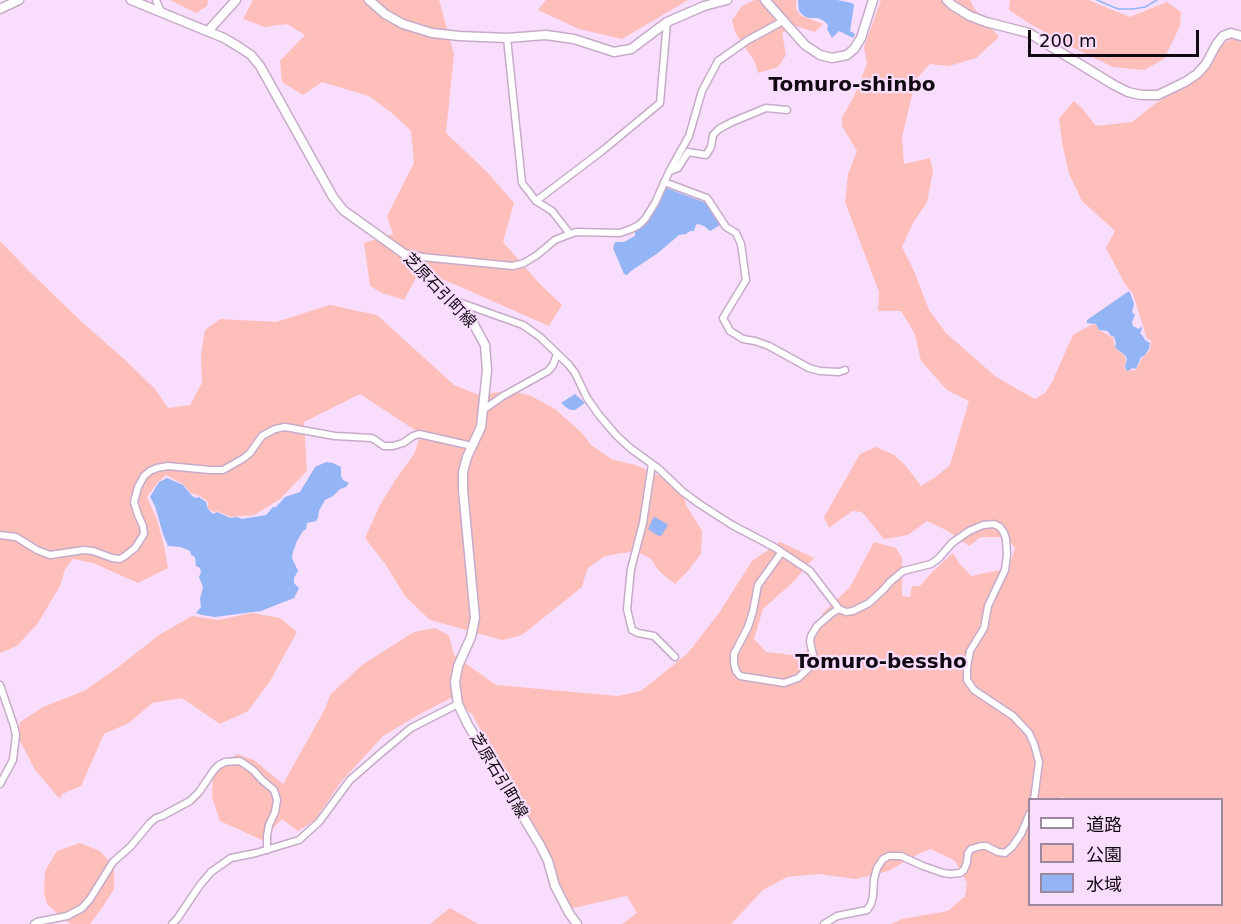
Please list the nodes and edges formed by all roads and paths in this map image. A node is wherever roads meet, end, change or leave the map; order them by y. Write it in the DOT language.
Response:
graph roads {
  1 [pos="19,0"];
  2 [pos="131,0"];
  3 [pos="156,0"];
  4 [pos="236,0"];
  5 [pos="369,0"];
  6 [pos="727,0"];
  7 [pos="765,0"];
  8 [pos="873,0"];
  9 [pos="947,0"];
  10 [pos="0,9"];
  11 [pos="161,12"];
  12 [pos="783,21"];
  13 [pos="667,22"];
  14 [pos="208,31"];
  15 [pos="1241,36"];
  16 [pos="507,38"];
  17 [pos="787,110"];
  18 [pos="669,172"];
  19 [pos="664,182"];
  20 [pos="536,201"];
  21 [pos="570,234"];
  22 [pos="403,253"];
  23 [pos="452,300"];
  24 [pos="557,354"];
  25 [pos="844,370"];
  26 [pos="483,410"];
  27 [pos="472,446"];
  28 [pos="652,464"];
  29 [pos="0,535"];
  30 [pos="781,553"];
  31 [pos="839,609"];
  32 [pos="675,657"];
  33 [pos="0,686"];
  34 [pos="458,704"];
  35 [pos="0,784"];
  36 [pos="1034,798"];
  37 [pos="1028,816"];
  38 [pos="267,850"];
  39 [pos="34,924"];
  40 [pos="172,924"];
  41 [pos="577,924"];
  42 [pos="824,924"];
  1 -- 10 [label="main road"];
  2 -- 11 [label="main road, 芝原石引町線"];
  3 -- 11 [label="street"];
  4 -- 14 [label="main road"];
  5 -- 16 [label="main road"];
  6 -- 13 [label="main road"];
  7 -- 12 [label="main road"];
  8 -- 12 [label="main road"];
  9 -- 15 [label="main road"];
  11 -- 14 [label="main road, 芝原石引町線"];
  12 -- 18 [label="street"];
  13 -- 16 [label="main road"];
  13 -- 20 [label="street"];
  14 -- 22 [label="main road, 芝原石引町線"];
  16 -- 20 [label="street"];
  17 -- 18 [label="street"];
  18 -- 19 [label="street"];
  19 -- 21 [label="street"];
  19 -- 25 [label="street"];
  20 -- 21 [label="street"];
  21 -- 22 [label="street"];
  22 -- 23 [label="main road, 芝原石引町線"];
  23 -- 24 [label="street"];
  23 -- 26 [label="main road, 芝原石引町線"];
  24 -- 26 [label="street"];
  24 -- 28 [label="street"];
  26 -- 27 [label="main road, 芝原石引町線"];
  27 -- 29 [label="street"];
  27 -- 34 [label="main road, 芝原石引町線"];
  28 -- 30 [label="street"];
  28 -- 32 [label="street"];
  30 -- 31 [label="street"];
  30 -- 31 [label="street"];
  31 -- 36 [label="street"];
  33 -- 35 [label="street"];
  34 -- 38 [label="street"];
  34 -- 41 [label="main road, 芝原石引町線"];
  37 -- 42 [label="street"];
  38 -- 39 [label="street"];
  38 -- 40 [label="street"];
}
